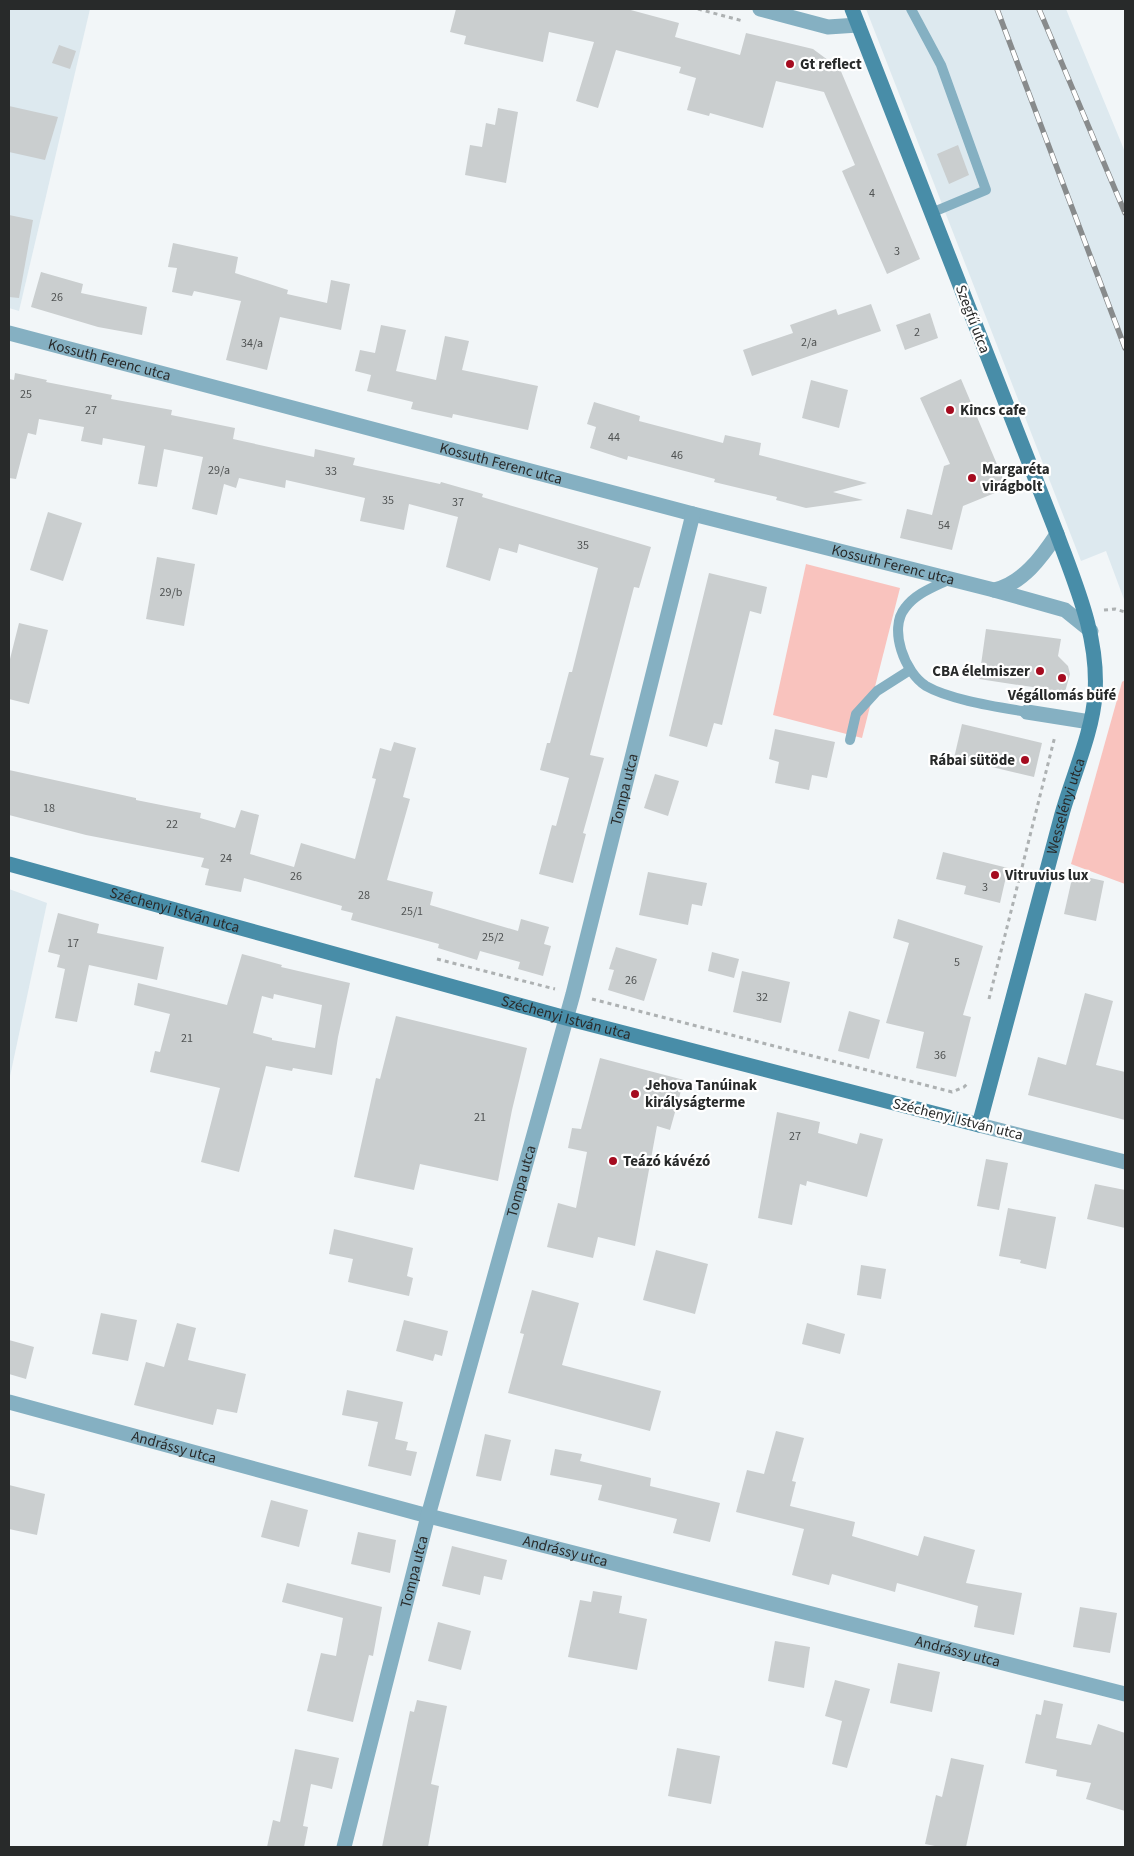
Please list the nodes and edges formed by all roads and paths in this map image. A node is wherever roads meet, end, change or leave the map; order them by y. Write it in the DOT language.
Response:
graph roads {
  1 [pos="760,9"];
  2 [pos="852,9"];
  3 [pos="912,9"];
  4 [pos="858,26"];
  5 [pos="931,213"];
  6 [pos="9,333"];
  7 [pos="692,514"];
  8 [pos="1057,534"];
  9 [pos="950,579"];
  10 [pos="994,590"];
  11 [pos="1091,631"];
  12 [pos="910,670"];
  13 [pos="1027,712"];
  14 [pos="1090,722"];
  15 [pos="1046,733"];
  16 [pos="850,740"];
  17 [pos="9,864"];
  18 [pos="433,958"];
  19 [pos="573,994"];
  20 [pos="988,1003"];
  21 [pos="566,1018"];
  22 [pos="969,1079"];
  23 [pos="979,1125"];
  24 [pos="1125,1162"];
  25 [pos="9,1402"];
  26 [pos="428,1516"];
  27 [pos="1125,1694"];
  28 [pos="344,1847"];
  1 -- 4 [label="street"];
  2 -- 4 [label="street, Szegfű utca"];
  3 -- 5 [label="lane"];
  4 -- 5 [label="street, Szegfű utca"];
  5 -- 8 [label="street, Szegfű utca"];
  6 -- 7 [label="street, Kossuth Ferenc utca"];
  7 -- 9 [label="street, Kossuth Ferenc utca"];
  7 -- 19 [label="street, Tompa utca"];
  8 -- 10 [label="street"];
  8 -- 11 [label="street, Szegfű utca"];
  9 -- 10 [label="street, Kossuth Ferenc utca"];
  9 -- 12 [label="lane"];
  10 -- 11 [label="street, Kossuth Ferenc utca"];
  11 -- 14 [label="street, Wesselényi utca"];
  12 -- 13 [label="lane"];
  12 -- 16 [label="lane"];
  13 -- 14 [label="street"];
  14 -- 23 [label="street, Wesselényi utca"];
  15 -- 20 [label="path"];
  17 -- 21 [label="street, Széchenyi István utca"];
  18 -- 19 [label="path"];
  19 -- 21 [label="street, Tompa utca"];
  19 -- 22 [label="path"];
  21 -- 23 [label="street, Széchenyi István utca"];
  21 -- 26 [label="street, Tompa utca"];
  23 -- 24 [label="street, Széchenyi István utca"];
  25 -- 26 [label="street, Andrássy utca"];
  26 -- 27 [label="street, Andrássy utca"];
  26 -- 28 [label="street, Tompa utca"];
}
